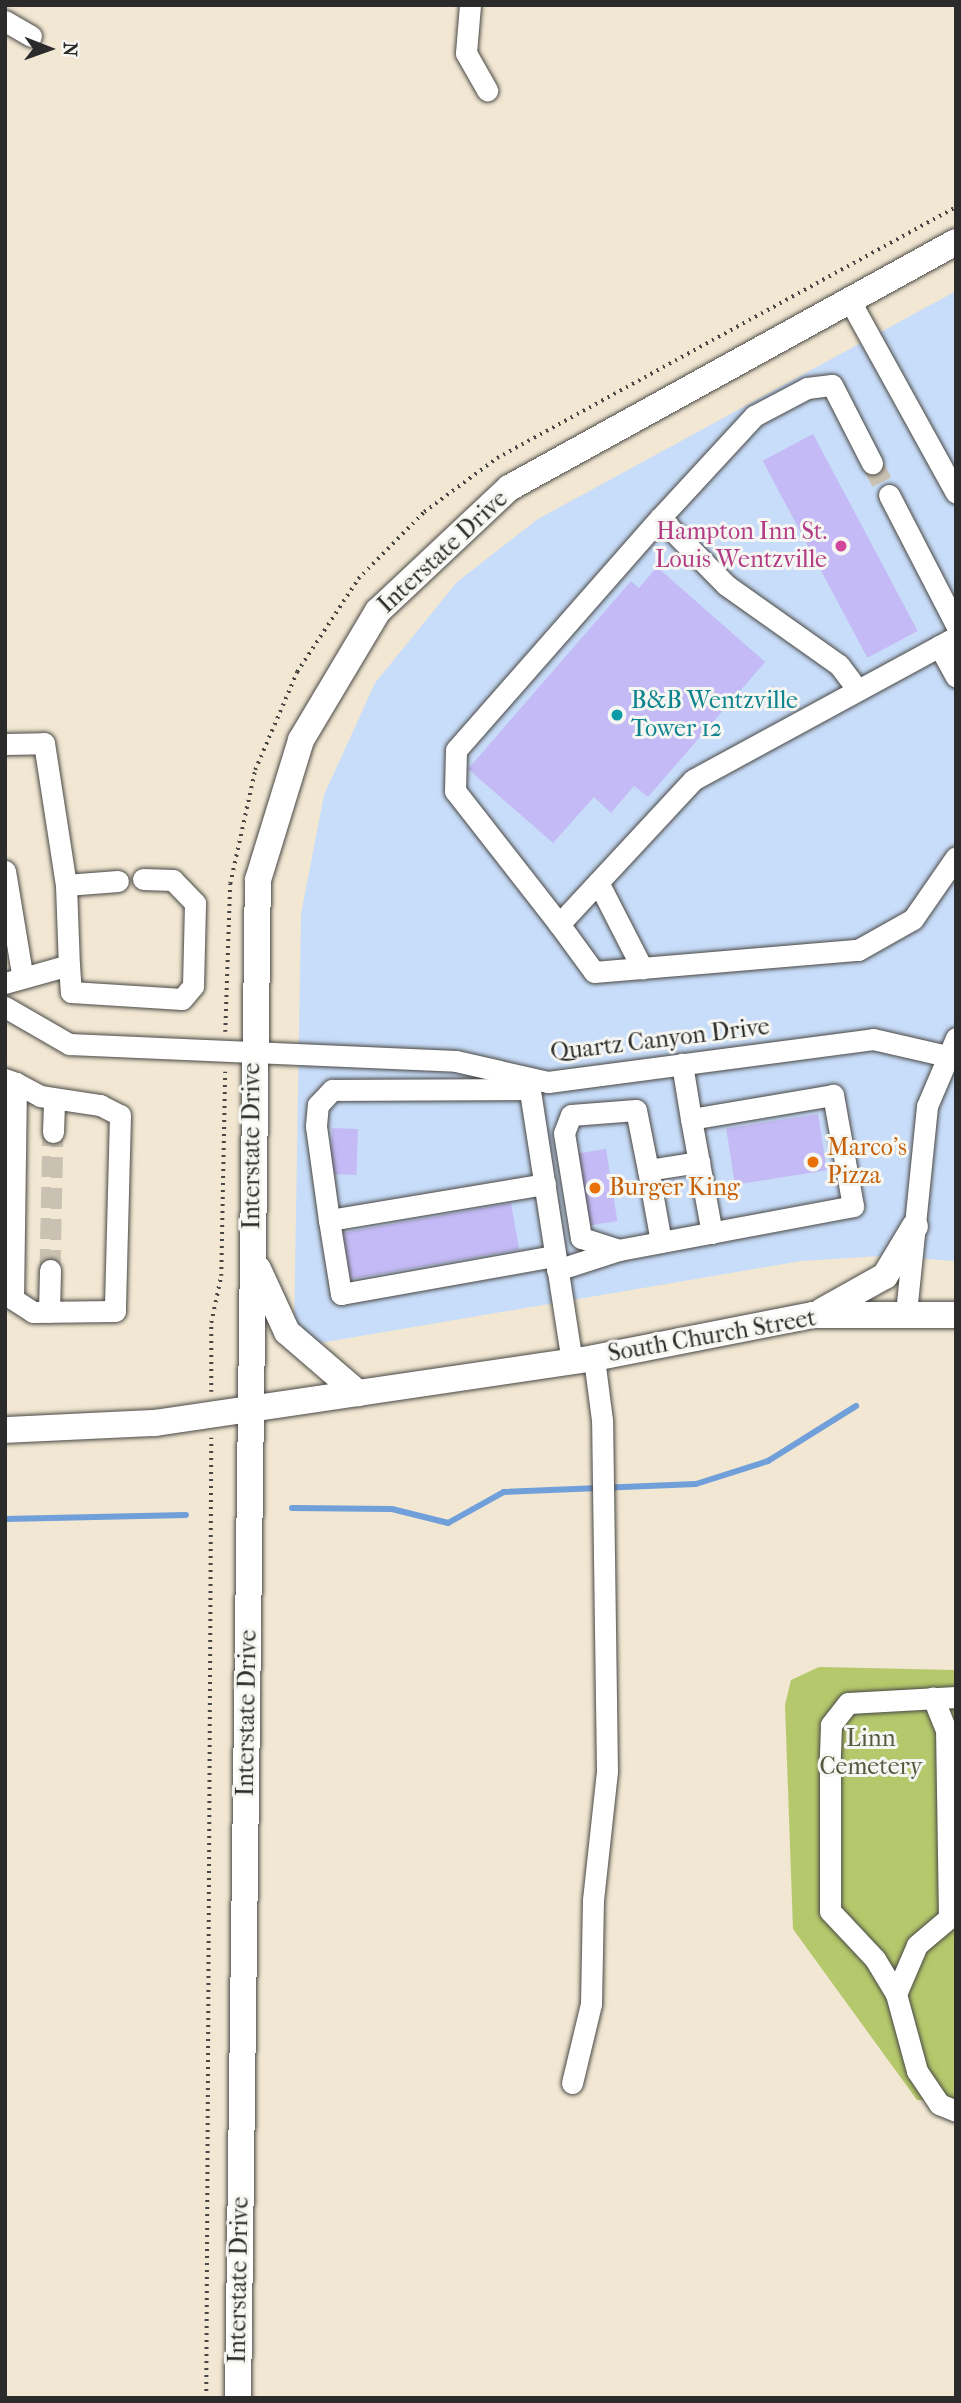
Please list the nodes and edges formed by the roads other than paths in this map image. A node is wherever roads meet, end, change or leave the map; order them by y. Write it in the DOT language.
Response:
graph roads {
  1 [pos="470,5"];
  2 [pos="5,21"];
  3 [pos="31,36"];
  4 [pos="487,90"];
  5 [pos="956,243"];
  6 [pos="850,301"];
  7 [pos="872,463"];
  8 [pos="956,493"];
  9 [pos="889,495"];
  10 [pos="660,518"];
  11 [pos="956,625"];
  12 [pos="947,641"];
  13 [pos="956,677"];
  14 [pos="858,690"];
  15 [pos="5,744"];
  16 [pos="956,857"];
  17 [pos="5,871"];
  18 [pos="143,879"];
  19 [pos="118,881"];
  20 [pos="598,882"];
  21 [pos="66,885"];
  22 [pos="559,924"];
  23 [pos="69,964"];
  24 [pos="642,968"];
  25 [pos="13,978"];
  26 [pos="5,1007"];
  27 [pos="951,1047"];
  28 [pos="253,1053"];
  29 [pos="682,1064"];
  30 [pos="11,1081"];
  31 [pos="528,1083"];
  32 [pos="54,1100"];
  33 [pos="691,1119"];
  34 [pos="53,1132"];
  35 [pos="699,1162"];
  36 [pos="648,1170"];
  37 [pos="545,1184"];
  38 [pos="329,1220"];
  39 [pos="915,1226"];
  40 [pos="712,1233"];
  41 [pos="662,1242"];
  42 [pos="619,1250"];
  43 [pos="251,1252"];
  44 [pos="556,1263"];
  45 [pos="50,1270"];
  46 [pos="49,1312"];
  47 [pos="906,1313"];
  48 [pos="813,1315"];
  49 [pos="956,1315"];
  50 [pos="583,1360"];
  51 [pos="358,1393"];
  52 [pos="250,1409"];
  53 [pos="5,1430"];
  54 [pos="933,1697"];
  55 [pos="956,1697"];
  56 [pos="896,1994"];
  57 [pos="572,2083"];
  58 [pos="956,2111"];
  59 [pos="238,2398"];
  1 -- 4 [label="street"];
  2 -- 3 [label="street"];
  5 -- 6 [label="main road, Interstate Drive"];
  6 -- 8 [label="street"];
  6 -- 28 [label="main road, Interstate Drive"];
  7 -- 10 [label="street"];
  9 -- 11 [label="street"];
  10 -- 14 [label="street"];
  10 -- 22 [label="street"];
  12 -- 13 [label="street"];
  12 -- 14 [label="street"];
  14 -- 20 [label="street"];
  15 -- 21 [label="street"];
  16 -- 24 [label="street"];
  17 -- 25 [label="street"];
  18 -- 23 [label="street"];
  19 -- 21 [label="street"];
  20 -- 22 [label="street"];
  20 -- 24 [label="street"];
  21 -- 23 [label="street"];
  22 -- 24 [label="street"];
  23 -- 25 [label="street"];
  26 -- 28 [label="street, Quartz Canyon Drive"];
  27 -- 29 [label="street, Quartz Canyon Drive"];
  27 -- 39 [label="street"];
  28 -- 31 [label="street, Quartz Canyon Drive"];
  28 -- 43 [label="main road, Interstate Drive"];
  29 -- 31 [label="street, Quartz Canyon Drive"];
  29 -- 33 [label="street"];
  30 -- 32 [label="street"];
  30 -- 46 [label="street"];
  31 -- 37 [label="street"];
  31 -- 38 [label="street"];
  32 -- 34 [label="street"];
  32 -- 46 [label="street"];
  33 -- 35 [label="street"];
  33 -- 40 [label="street"];
  35 -- 36 [label="street"];
  35 -- 40 [label="street"];
  36 -- 41 [label="street"];
  36 -- 42 [label="street"];
  37 -- 38 [label="street"];
  37 -- 44 [label="street"];
  38 -- 44 [label="street"];
  39 -- 47 [label="street"];
  39 -- 48 [label="main road"];
  40 -- 41 [label="street"];
  41 -- 42 [label="street"];
  42 -- 44 [label="street"];
  43 -- 51 [label="main road"];
  43 -- 52 [label="main road, Interstate Drive"];
  44 -- 50 [label="street"];
  45 -- 46 [label="street"];
  47 -- 48 [label="main road, South Church Street"];
  47 -- 49 [label="main road, South Church Street"];
  48 -- 50 [label="main road, South Church Street"];
  50 -- 51 [label="main road, South Church Street"];
  50 -- 57 [label="street"];
  51 -- 52 [label="main road, South Church Street"];
  52 -- 53 [label="main road, South Church Street"];
  52 -- 59 [label="main road, Interstate Drive"];
  54 -- 55 [label="street"];
  54 -- 56 [label="street"];
  54 -- 56 [label="street"];
  56 -- 58 [label="street"];
}
